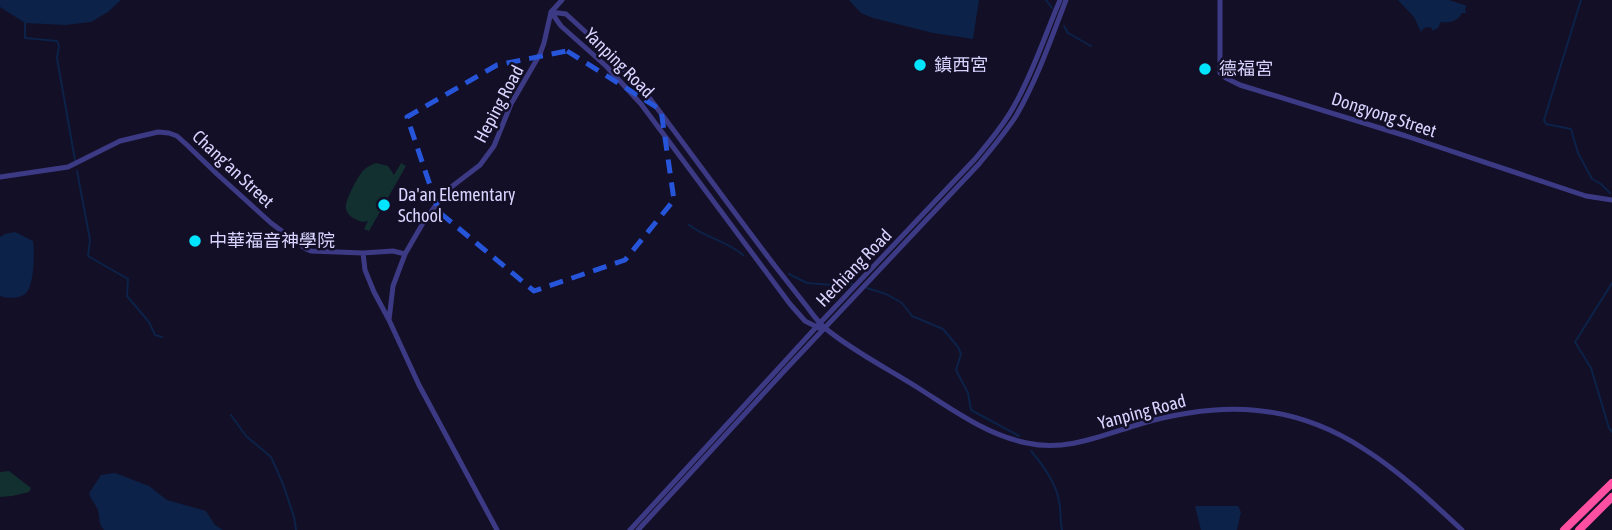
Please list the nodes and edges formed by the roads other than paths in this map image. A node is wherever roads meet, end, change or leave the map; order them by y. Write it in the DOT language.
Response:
graph roads {
  1 [pos="562,0"];
  2 [pos="1060,0"];
  3 [pos="1066,0"];
  4 [pos="1220,0"];
  5 [pos="551,12"];
  6 [pos="0,177"];
  7 [pos="1612,200"];
  8 [pos="363,253"];
  9 [pos="405,254"];
  10 [pos="881,265"];
  11 [pos="389,320"];
  12 [pos="821,326"];
  13 [pos="1612,483"];
  14 [pos="1612,497"];
  15 [pos="497,530"];
  16 [pos="630,530"];
  17 [pos="638,530"];
  18 [pos="1462,530"];
  19 [pos="1564,530"];
  20 [pos="1579,530"];
  1 -- 5 [label="street, Heping Road"];
  2 -- 10 [label="street, Hechiang Road"];
  3 -- 10 [label="street, Hechiang Road"];
  4 -- 7 [label="street, Dongyong Street"];
  5 -- 9 [label="street, Heping Road"];
  5 -- 12 [label="street, Yanping Road"];
  5 -- 12 [label="street, Yanping Road"];
  6 -- 8 [label="street, Chang'an Street"];
  8 -- 9 [label="street, Chang'an Street"];
  8 -- 11 [label="street"];
  9 -- 11 [label="street, Heping Road"];
  10 -- 12 [label="street, Hechiang Road"];
  11 -- 15 [label="street"];
  12 -- 16 [label="street, Hechiang Road"];
  12 -- 17 [label="street, Hechiang Road"];
  12 -- 18 [label="street, Yanping Road"];
  13 -- 19 [label="highway"];
  14 -- 20 [label="highway"];
}
